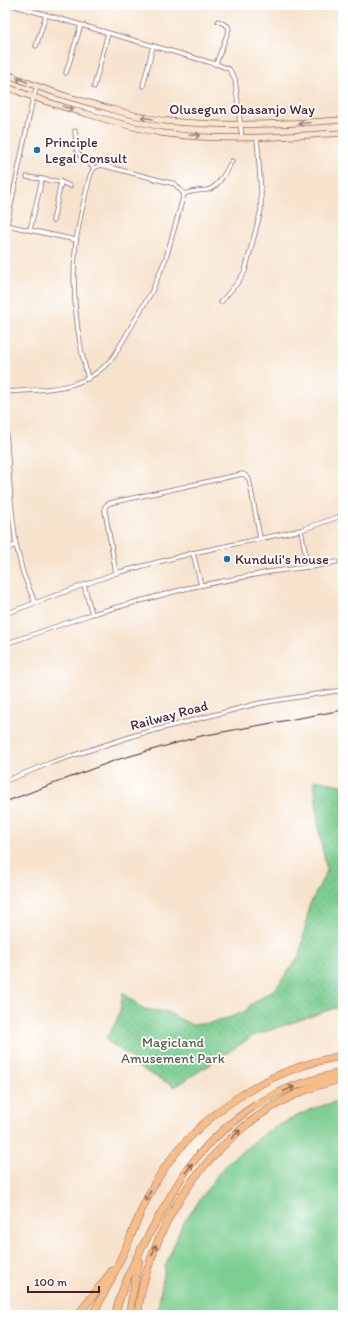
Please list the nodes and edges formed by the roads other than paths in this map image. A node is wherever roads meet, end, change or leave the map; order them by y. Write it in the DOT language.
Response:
graph roads {
  1 [pos="12,5"];
  2 [pos="46,15"];
  3 [pos="218,21"];
  4 [pos="81,25"];
  5 [pos="108,33"];
  6 [pos="36,46"];
  7 [pos="153,46"];
  8 [pos="216,64"];
  9 [pos="5,72"];
  10 [pos="66,73"];
  11 [pos="5,86"];
  12 [pos="143,86"];
  13 [pos="37,87"];
  14 [pos="94,87"];
  15 [pos="33,98"];
  16 [pos="343,120"];
  17 [pos="240,124"];
  18 [pos="75,131"];
  19 [pos="343,133"];
  20 [pos="257,137"];
  21 [pos="242,138"];
  22 [pos="232,161"];
  23 [pos="94,168"];
  24 [pos="27,177"];
  25 [pos="42,179"];
  26 [pos="61,182"];
  27 [pos="70,186"];
  28 [pos="184,194"];
  29 [pos="54,221"];
  30 [pos="6,225"];
  31 [pos="30,230"];
  32 [pos="5,234"];
  33 [pos="76,240"];
  34 [pos="220,302"];
  35 [pos="88,379"];
  36 [pos="5,392"];
  37 [pos="5,416"];
  38 [pos="343,514"];
  39 [pos="301,530"];
  40 [pos="260,538"];
  41 [pos="16,545"];
  42 [pos="5,549"];
  43 [pos="193,553"];
  44 [pos="336,562"];
  45 [pos="308,567"];
  46 [pos="116,573"];
  47 [pos="84,585"];
  48 [pos="201,585"];
  49 [pos="35,603"];
  50 [pos="5,614"];
  51 [pos="92,614"];
  52 [pos="5,644"];
  53 [pos="343,690"];
  54 [pos="5,780"];
  55 [pos="343,1056"];
  56 [pos="343,1072"];
  57 [pos="343,1079"];
  58 [pos="277,1104"];
  59 [pos="230,1124"];
  60 [pos="191,1181"];
  61 [pos="165,1205"];
  62 [pos="147,1238"];
  63 [pos="121,1258"];
  64 [pos="78,1315"];
  65 [pos="92,1315"];
  66 [pos="115,1315"];
  67 [pos="129,1315"];
  68 [pos="138,1315"];
  1 -- 2 [label="street"];
  2 -- 4 [label="street"];
  2 -- 6 [label="street"];
  3 -- 8 [label="street"];
  4 -- 5 [label="street"];
  4 -- 10 [label="street"];
  5 -- 7 [label="street"];
  5 -- 14 [label="street"];
  7 -- 8 [label="street"];
  7 -- 12 [label="street"];
  8 -- 17 [label="street"];
  13 -- 9 [label="main road, Olusegun Obasanjo Way, one-way"];
  11 -- 15 [label="main road, Olusegun Obasanjo Way"];
  13 -- 15 [label="street"];
  17 -- 13 [label="main road, Olusegun Obasanjo Way, one-way"];
  15 -- 21 [label="main road, Olusegun Obasanjo Way, one-way"];
  15 -- 30 [label="street"];
  16 -- 17 [label="main road, Olusegun Obasanjo Way, one-way"];
  17 -- 21 [label="street"];
  18 -- 23 [label="street"];
  19 -- 20 [label="main road, Olusegun Obasanjo Way"];
  20 -- 21 [label="main road, Olusegun Obasanjo Way"];
  20 -- 34 [label="street"];
  22 -- 28 [label="street"];
  23 -- 28 [label="street"];
  23 -- 33 [label="street"];
  24 -- 25 [label="street"];
  25 -- 26 [label="street"];
  25 -- 31 [label="street"];
  26 -- 27 [label="street"];
  26 -- 29 [label="street"];
  28 -- 35 [label="street"];
  30 -- 31 [label="street"];
  30 -- 32 [label="street"];
  31 -- 33 [label="street"];
  33 -- 35 [label="street"];
  35 -- 36 [label="street"];
  37 -- 41 [label="street"];
  38 -- 39 [label="street"];
  39 -- 40 [label="street"];
  39 -- 45 [label="street"];
  40 -- 43 [label="street"];
  40 -- 46 [label="street"];
  41 -- 42 [label="street"];
  41 -- 49 [label="street"];
  43 -- 46 [label="street"];
  43 -- 48 [label="street"];
  44 -- 45 [label="street"];
  45 -- 48 [label="street"];
  46 -- 47 [label="street"];
  47 -- 49 [label="street"];
  47 -- 51 [label="street"];
  48 -- 51 [label="street"];
  49 -- 50 [label="street"];
  51 -- 52 [label="street"];
  53 -- 54 [label="street, Railway Road"];
  55 -- 63 [label="highway, one-way"];
  59 -- 56 [label="highway, one-way"];
  57 -- 58 [label="highway"];
  58 -- 59 [label="highway"];
  60 -- 58 [label="highway, one-way"];
  61 -- 59 [label="highway, one-way"];
  60 -- 61 [label="highway"];
  68 -- 60 [label="highway, one-way"];
  61 -- 62 [label="highway"];
  62 -- 66 [label="highway"];
  62 -- 67 [label="highway"];
  63 -- 64 [label="highway"];
  63 -- 65 [label="highway"];
}
